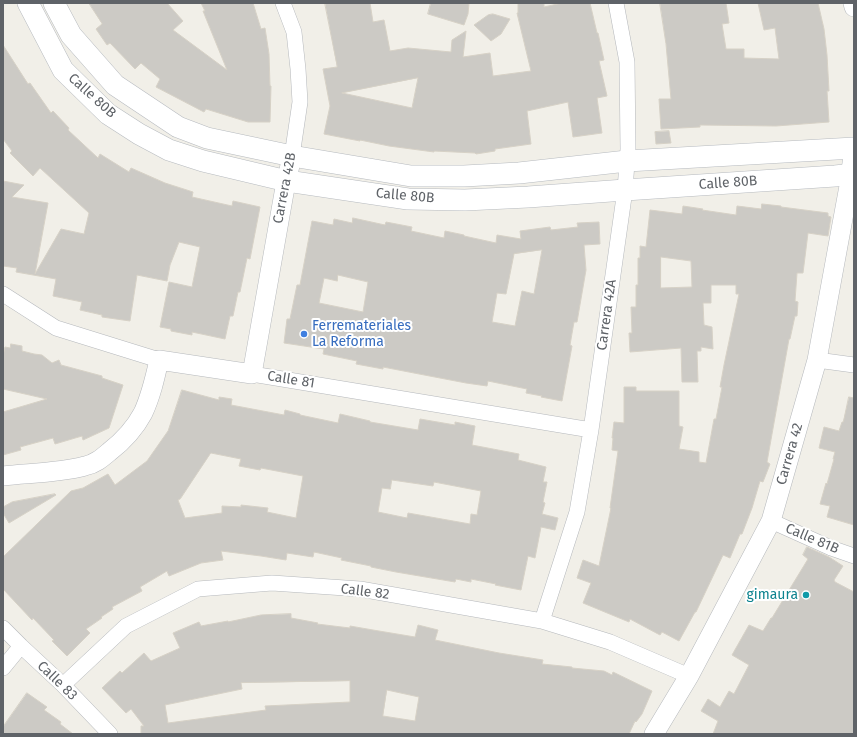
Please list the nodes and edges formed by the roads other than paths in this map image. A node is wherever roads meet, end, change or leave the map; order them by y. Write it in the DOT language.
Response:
graph roads {
  1 [pos="28,3"];
  2 [pos="54,3"];
  3 [pos="283,3"];
  4 [pos="616,3"];
  5 [pos="853,3"];
  6 [pos="854,7"];
  7 [pos="854,148"];
  8 [pos="292,156"];
  9 [pos="627,161"];
  10 [pos="852,174"];
  11 [pos="287,181"];
  12 [pos="625,190"];
  13 [pos="3,294"];
  14 [pos="159,360"];
  15 [pos="817,360"];
  16 [pos="854,365"];
  17 [pos="252,374"];
  18 [pos="590,430"];
  19 [pos="3,476"];
  20 [pos="771,520"];
  21 [pos="854,556"];
  22 [pos="542,621"];
  23 [pos="3,628"];
  24 [pos="20,646"];
  25 [pos="3,668"];
  26 [pos="689,676"];
  27 [pos="63,686"];
  28 [pos="110,734"];
  29 [pos="654,734"];
  1 -- 11 [label="main road, Calle 80B"];
  2 -- 8 [label="main road, Calle 80B"];
  3 -- 8 [label="street, Carrera 42B"];
  4 -- 9 [label="street, Carrera 42A"];
  5 -- 6 [label="street"];
  7 -- 9 [label="main road, Calle 80B"];
  7 -- 10 [label="street, Carrera 42"];
  8 -- 9 [label="main road, Calle 80B"];
  8 -- 11 [label="street, Carrera 42B"];
  9 -- 12 [label="street, Carrera 42A"];
  10 -- 12 [label="main road, Calle 80B"];
  10 -- 15 [label="street, Carrera 42"];
  11 -- 12 [label="main road, Calle 80B"];
  11 -- 17 [label="street, Carrera 42B"];
  12 -- 18 [label="street, Carrera 42A"];
  13 -- 14 [label="street, Calle 81"];
  14 -- 17 [label="street, Calle 81"];
  14 -- 19 [label="street"];
  15 -- 16 [label="street"];
  15 -- 20 [label="street, Carrera 42"];
  17 -- 18 [label="street, Calle 81"];
  18 -- 22 [label="street, Carrera 42A"];
  20 -- 21 [label="street, Calle 81B"];
  20 -- 26 [label="street, Carrera 42"];
  22 -- 26 [label="street, Calle 82"];
  22 -- 27 [label="street, Calle 82"];
  23 -- 24 [label="street, Calle 83"];
  24 -- 25 [label="street"];
  24 -- 27 [label="street, Calle 83"];
  26 -- 29 [label="street, Carrera 42"];
  27 -- 28 [label="street, Calle 83"];
}
